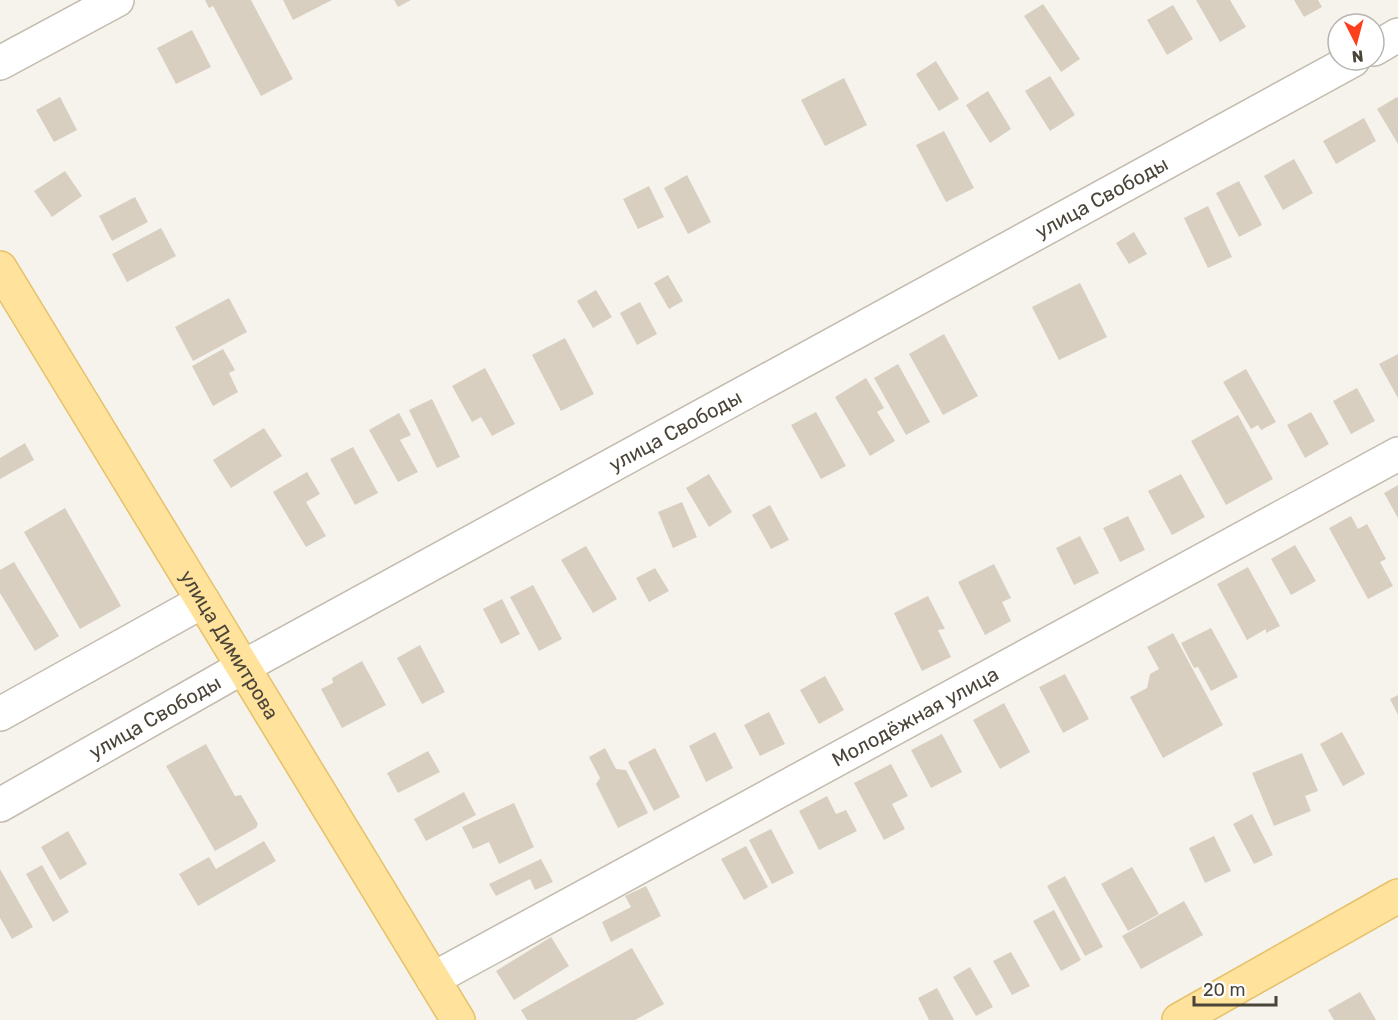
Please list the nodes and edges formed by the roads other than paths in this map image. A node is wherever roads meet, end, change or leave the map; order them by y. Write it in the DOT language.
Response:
graph roads {
  1 [pos="117,0"];
  2 [pos="0,63"];
  3 [pos="1331,72"];
  4 [pos="0,268"];
  5 [pos="1398,454"];
  6 [pos="202,601"];
  7 [pos="243,667"];
  8 [pos="0,714"];
  9 [pos="0,805"];
  10 [pos="1398,896"];
  11 [pos="433,979"];
  12 [pos="458,1020"];
  13 [pos="1179,1020"];
  1 -- 2 [label="street"];
  3 -- 7 [label="street, улица Свободы"];
  4 -- 6 [label="main road, улица Димитрова"];
  5 -- 11 [label="street, Молодёжная улица"];
  6 -- 7 [label="main road, улица Димитрова"];
  6 -- 8 [label="street"];
  7 -- 9 [label="street, улица Свободы"];
  7 -- 11 [label="main road, улица Димитрова"];
  10 -- 13 [label="main road"];
  11 -- 12 [label="main road, улица Димитрова"];
}
